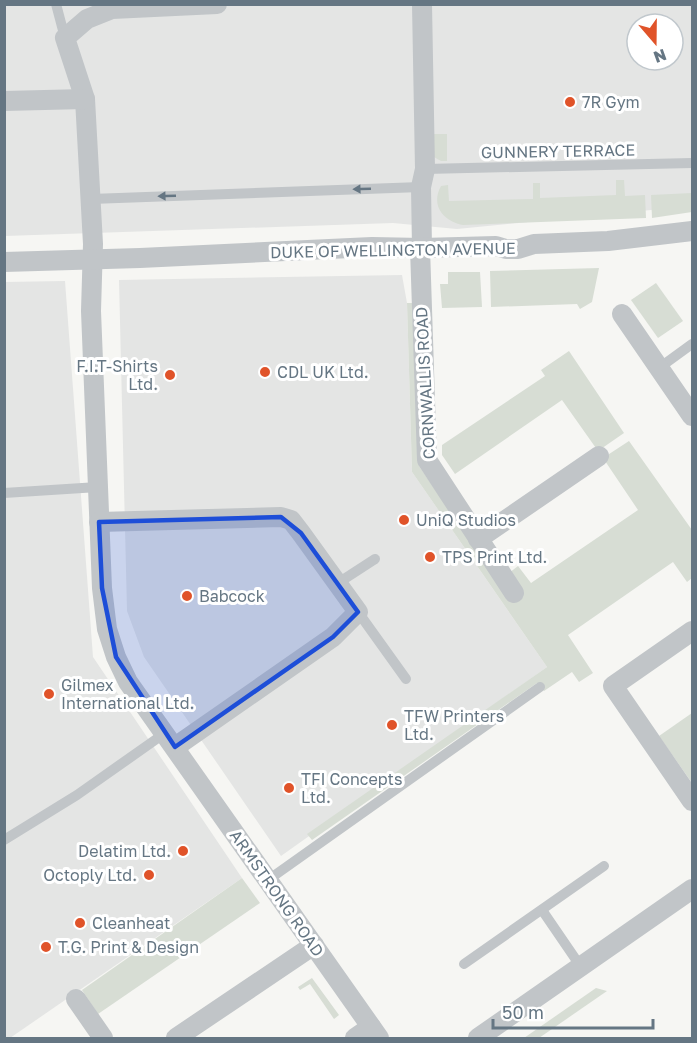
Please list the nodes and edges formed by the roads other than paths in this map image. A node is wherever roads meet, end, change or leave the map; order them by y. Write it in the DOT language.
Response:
graph roads {
  1 [pos="56,4"];
  2 [pos="217,4"];
  3 [pos="422,4"];
  4 [pos="65,38"];
  5 [pos="85,99"];
  6 [pos="4,101"];
  7 [pos="693,163"];
  8 [pos="423,178"];
  9 [pos="91,199"];
  10 [pos="693,231"];
  11 [pos="421,248"];
  12 [pos="93,259"];
  13 [pos="4,262"];
  14 [pos="622,314"];
  15 [pos="693,344"];
  16 [pos="659,369"];
  17 [pos="693,416"];
  18 [pos="599,456"];
  19 [pos="98,487"];
  20 [pos="4,493"];
  21 [pos="99,522"];
  22 [pos="478,539"];
  23 [pos="375,559"];
  24 [pos="338,583"];
  25 [pos="514,592"];
  26 [pos="358,612"];
  27 [pos="693,631"];
  28 [pos="406,679"];
  29 [pos="540,687"];
  30 [pos="170,740"];
  31 [pos="693,801"];
  32 [pos="4,840"];
  33 [pos="604,866"];
  34 [pos="268,880"];
  35 [pos="693,889"];
  36 [pos="542,910"];
  37 [pos="314,945"];
  38 [pos="464,964"];
  39 [pos="580,967"];
  40 [pos="76,999"];
  41 [pos="375,1033"];
  42 [pos="103,1038"];
  43 [pos="176,1038"];
  44 [pos="355,1038"];
  45 [pos="478,1038"];
  1 -- 4 [label="lane"];
  2 -- 4 [label="street"];
  3 -- 8 [label="street, CORNWALLIS ROAD"];
  4 -- 5 [label="street, ARMSTRONG ROAD"];
  5 -- 6 [label="street"];
  5 -- 9 [label="street, ARMSTRONG ROAD"];
  7 -- 8 [label="lane, GUNNERY TERRACE"];
  8 -- 9 [label="lane, GUNNERY TERRACE, one-way"];
  8 -- 11 [label="street, CORNWALLIS ROAD"];
  9 -- 12 [label="street, ARMSTRONG ROAD"];
  10 -- 11 [label="street, DUKE OF WELLINGTON AVENUE"];
  11 -- 12 [label="street, DUKE OF WELLINGTON AVENUE"];
  11 -- 22 [label="street, CORNWALLIS ROAD"];
  12 -- 13 [label="street, DUKE OF WELLINGTON AVENUE"];
  12 -- 19 [label="street, ARMSTRONG ROAD"];
  14 -- 16 [label="street"];
  15 -- 16 [label="lane"];
  16 -- 17 [label="street"];
  18 -- 22 [label="street"];
  19 -- 20 [label="lane"];
  19 -- 21 [label="street, ARMSTRONG ROAD"];
  21 -- 24 [label="street"];
  21 -- 30 [label="street, ARMSTRONG ROAD"];
  22 -- 25 [label="street, CORNWALLIS ROAD"];
  23 -- 24 [label="lane"];
  24 -- 26 [label="street"];
  26 -- 28 [label="lane"];
  26 -- 30 [label="street"];
  27 -- 31 [label="street"];
  29 -- 34 [label="lane"];
  30 -- 32 [label="lane"];
  30 -- 34 [label="street, ARMSTRONG ROAD"];
  33 -- 36 [label="lane"];
  34 -- 37 [label="street, ARMSTRONG ROAD"];
  35 -- 39 [label="street"];
  36 -- 38 [label="lane"];
  36 -- 39 [label="lane"];
  37 -- 41 [label="street, ARMSTRONG ROAD"];
  37 -- 43 [label="street"];
  39 -- 45 [label="street"];
  40 -- 42 [label="street"];
  41 -- 44 [label="street"];
}
